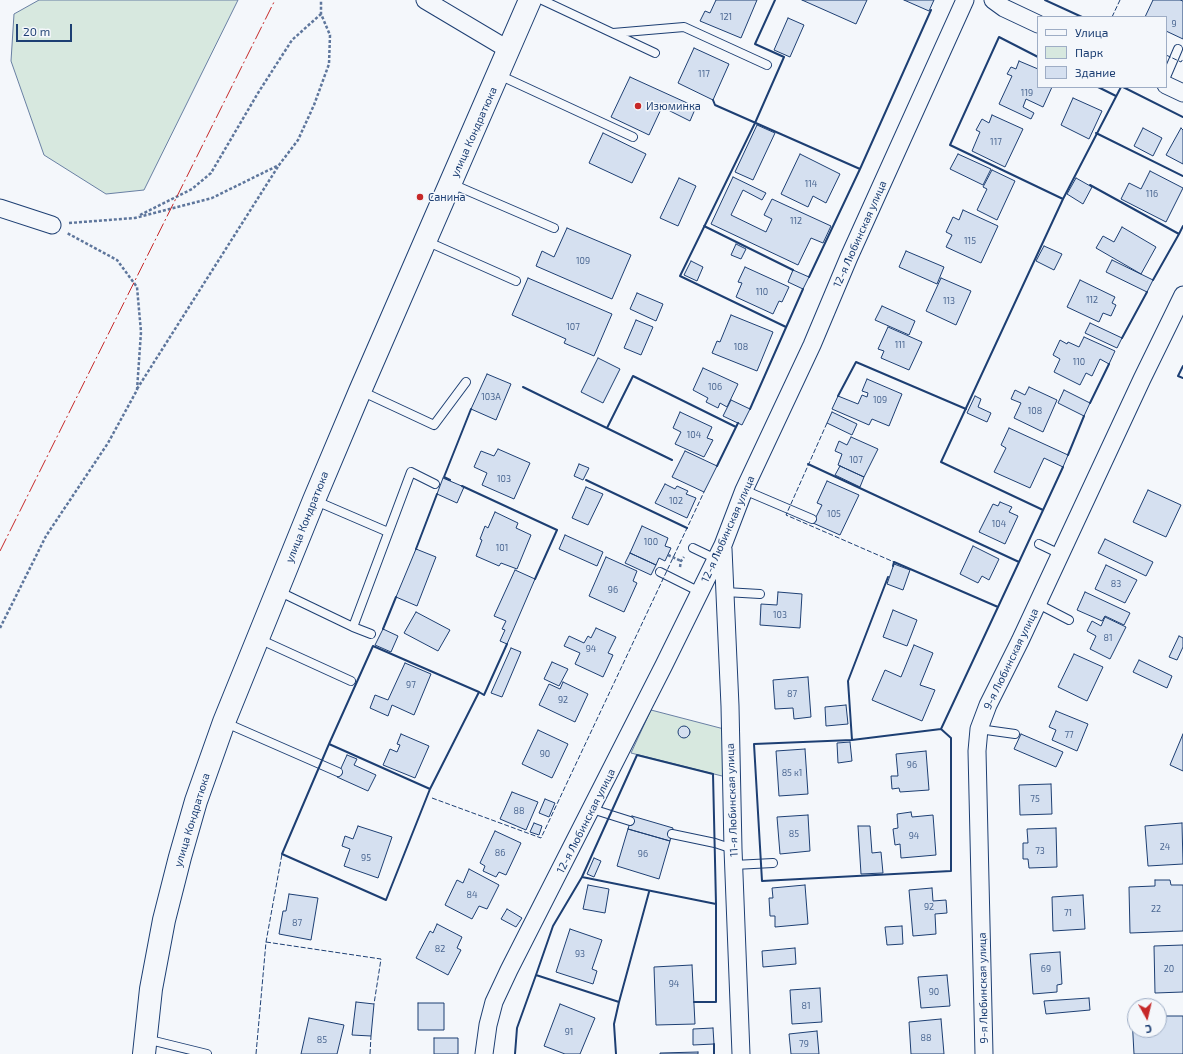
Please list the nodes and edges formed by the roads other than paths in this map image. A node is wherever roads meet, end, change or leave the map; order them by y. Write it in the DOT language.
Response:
graph roads {
  1 [pos="425,0"];
  2 [pos="530,0"];
  3 [pos="542,0"];
  4 [pos="964,0"];
  5 [pos="993,0"];
  6 [pos="1037,24"];
  7 [pos="613,34"];
  8 [pos="1178,49"];
  9 [pos="509,50"];
  10 [pos="655,53"];
  11 [pos="767,65"];
  12 [pos="499,75"];
  13 [pos="1167,75"];
  14 [pos="1167,85"];
  15 [pos="1183,93"];
  16 [pos="632,137"];
  17 [pos="451,184"];
  18 [pos="0,208"];
  19 [pos="52,225"];
  20 [pos="554,228"];
  21 [pos="426,241"];
  22 [pos="516,281"];
  23 [pos="1183,295"];
  24 [pos="466,382"];
  25 [pos="360,391"];
  26 [pos="435,484"];
  27 [pos="744,490"];
  28 [pos="314,500"];
  29 [pos="812,519"];
  30 [pos="388,532"];
  31 [pos="1039,544"];
  32 [pos="693,548"];
  33 [pos="720,552"];
  34 [pos="1060,554"];
  35 [pos="660,572"];
  36 [pos="277,591"];
  37 [pos="700,592"];
  38 [pos="725,592"];
  39 [pos="760,594"];
  40 [pos="1038,604"];
  41 [pos="1069,620"];
  42 [pos="353,627"];
  43 [pos="371,634"];
  44 [pos="258,638"];
  45 [pos="351,681"];
  46 [pos="224,722"];
  47 [pos="979,729"];
  48 [pos="1015,734"];
  49 [pos="338,772"];
  50 [pos="592,809"];
  51 [pos="630,821"];
  52 [pos="672,834"];
  53 [pos="733,857"];
  54 [pos="773,863"];
  55 [pos="145,1047"];
  56 [pos="207,1054"];
  57 [pos="484,1054"];
  58 [pos="741,1054"];
  59 [pos="984,1054"];
  1 -- 9 [label="street"];
  2 -- 9 [label="main road, улица Кондратюка"];
  3 -- 7 [label="lane"];
  4 -- 27 [label="street, 12-я Любинская улица"];
  5 -- 6 [label="street"];
  7 -- 10 [label="lane"];
  7 -- 11 [label="lane"];
  8 -- 13 [label="lane"];
  9 -- 12 [label="main road, улица Кондратюка"];
  12 -- 16 [label="lane"];
  12 -- 17 [label="main road, улица Кондратюка"];
  14 -- 15 [label="street"];
  17 -- 20 [label="lane"];
  17 -- 21 [label="main road, улица Кондратюка"];
  18 -- 19 [label="street"];
  21 -- 22 [label="lane"];
  21 -- 25 [label="main road, улица Кондратюка"];
  23 -- 34 [label="street, 9-я Любинская улица"];
  24 -- 25 [label="lane"];
  25 -- 28 [label="main road, улица Кондратюка"];
  26 -- 30 [label="lane"];
  27 -- 29 [label="lane"];
  27 -- 33 [label="street, 12-я Любинская улица"];
  28 -- 30 [label="lane"];
  28 -- 36 [label="main road, улица Кондратюка"];
  30 -- 42 [label="lane"];
  31 -- 34 [label="lane"];
  32 -- 33 [label="lane"];
  33 -- 37 [label="street, 12-я Любинская улица"];
  33 -- 38 [label="street, 11-я Любинская улица"];
  34 -- 40 [label="street, 9-я Любинская улица"];
  35 -- 37 [label="lane"];
  36 -- 42 [label="lane"];
  36 -- 44 [label="main road, улица Кондратюка"];
  37 -- 50 [label="street, 12-я Любинская улица"];
  38 -- 39 [label="lane"];
  38 -- 53 [label="street, 11-я Любинская улица"];
  40 -- 41 [label="lane"];
  40 -- 47 [label="street, 9-я Любинская улица"];
  42 -- 43 [label="lane"];
  44 -- 45 [label="lane"];
  44 -- 46 [label="main road, улица Кондратюка"];
  46 -- 49 [label="lane"];
  46 -- 55 [label="main road, улица Кондратюка"];
  47 -- 48 [label="lane"];
  47 -- 59 [label="street, 9-я Любинская улица"];
  50 -- 51 [label="lane"];
  50 -- 57 [label="street, 12-я Любинская улица"];
  52 -- 53 [label="lane"];
  53 -- 54 [label="lane"];
  53 -- 58 [label="street, 11-я Любинская улица"];
  55 -- 56 [label="lane"];
}
